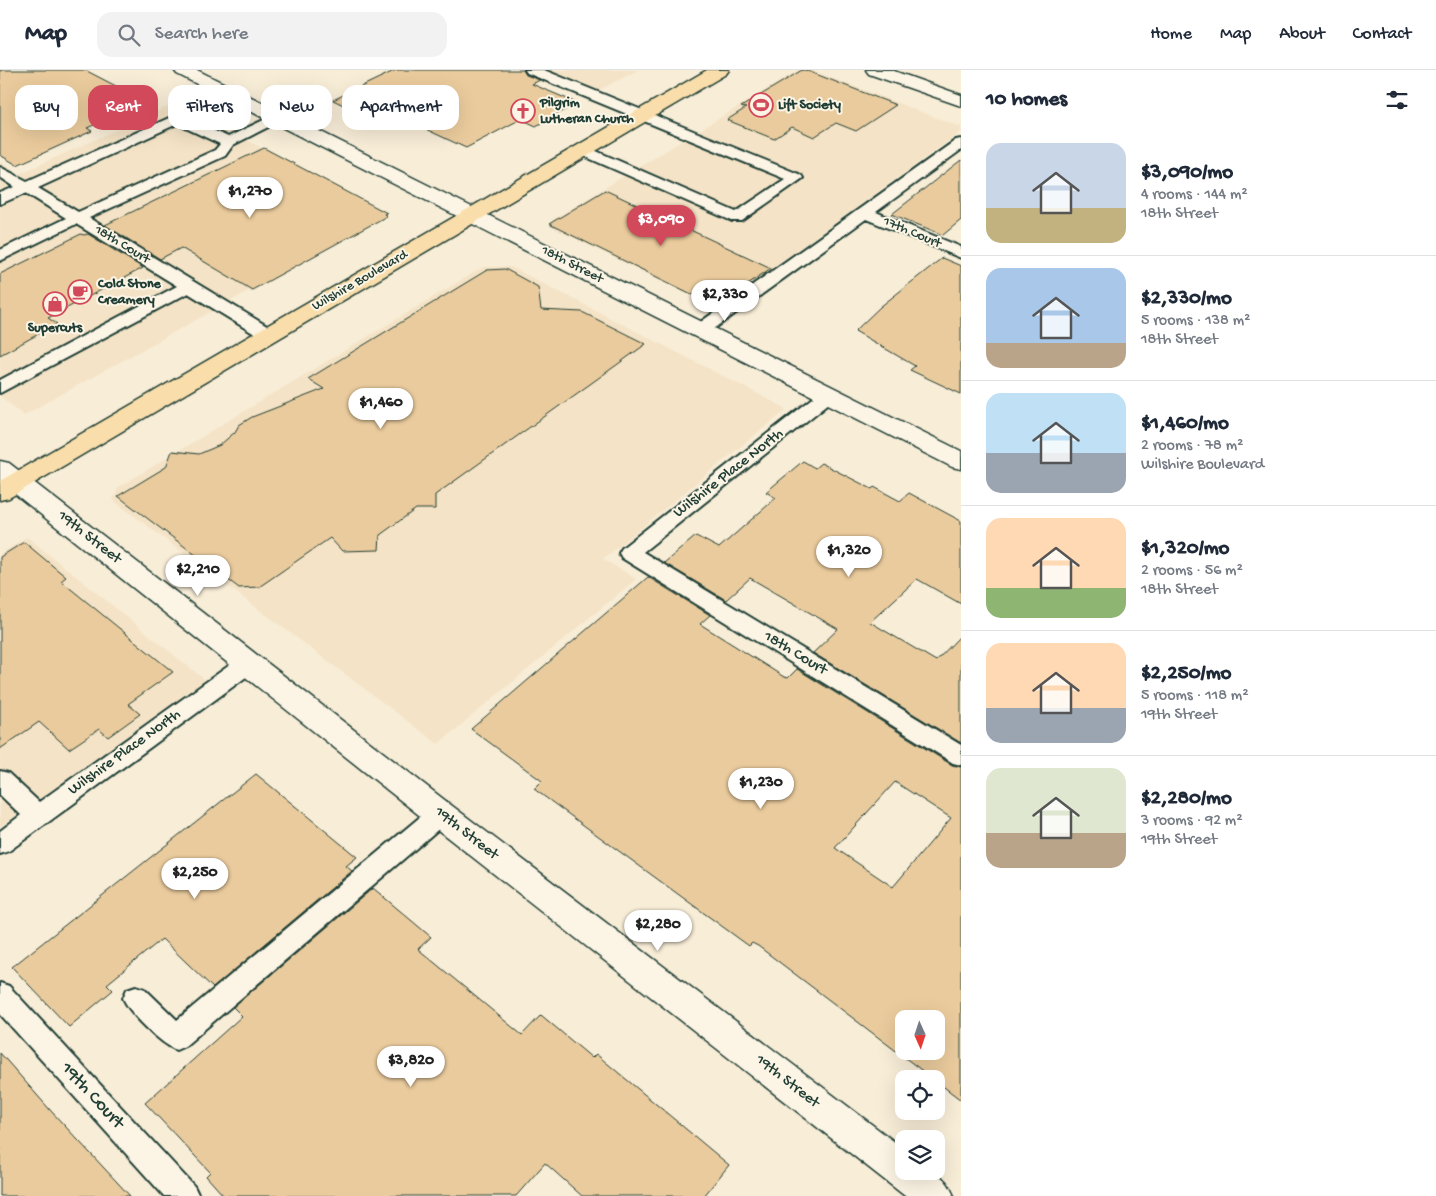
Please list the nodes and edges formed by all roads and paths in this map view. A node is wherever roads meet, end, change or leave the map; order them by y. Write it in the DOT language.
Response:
graph roads {
  1 [pos="183,70"];
  2 [pos="532,70"];
  3 [pos="720,70"];
  4 [pos="875,70"];
  5 [pos="214,85"];
  6 [pos="961,101"];
  7 [pos="641,116"];
  8 [pos="168,124"];
  9 [pos="261,126"];
  10 [pos="202,130"];
  11 [pos="303,130"];
  12 [pos="228,142"];
  13 [pos="961,143"];
  14 [pos="582,150"];
  15 [pos="0,171"];
  16 [pos="27,187"];
  17 [pos="0,200"];
  18 [pos="863,212"];
  19 [pos="473,215"];
  20 [pos="77,218"];
  21 [pos="961,253"];
  22 [pos="0,256"];
  23 [pos="189,286"];
  24 [pos="701,330"];
  25 [pos="269,335"];
  26 [pos="0,387"];
  27 [pos="828,395"];
  28 [pos="961,461"];
  29 [pos="6,481"];
  30 [pos="629,553"];
  31 [pos="249,663"];
  32 [pos="961,756"];
  33 [pos="0,780"];
  34 [pos="440,814"];
  35 [pos="38,816"];
  36 [pos="0,844"];
  37 [pos="0,995"];
  38 [pos="136,998"];
  39 [pos="184,1196"];
  40 [pos="935,1196"];
  1 -- 5 [label="street, 18th Street"];
  2 -- 7 [label="lane"];
  3 -- 7 [label="main road, Wilshire Boulevard"];
  4 -- 6 [label="street"];
  7 -- 14 [label="main road, Wilshire Boulevard"];
  7 -- 14 [label="lane"];
  8 -- 16 [label="lane"];
  9 -- 12 [label="lane"];
  10 -- 12 [label="lane"];
  11 -- 19 [label="street, 18th Street"];
  12 -- 20 [label="lane"];
  13 -- 18 [label="lane"];
  14 -- 19 [label="main road, Wilshire Boulevard"];
  15 -- 16 [label="lane, 18th Court"];
  16 -- 17 [label="lane"];
  16 -- 20 [label="lane, 18th Court"];
  18 -- 21 [label="lane, 17th Court"];
  18 -- 24 [label="lane"];
  19 -- 24 [label="street, 18th Street"];
  19 -- 25 [label="main road, Wilshire Boulevard"];
  20 -- 22 [label="lane"];
  20 -- 23 [label="lane, 18th Court"];
  23 -- 25 [label="lane, 18th Court"];
  23 -- 26 [label="lane"];
  24 -- 27 [label="street, 18th Street"];
  25 -- 29 [label="main road, Wilshire Boulevard"];
  27 -- 28 [label="street, 18th Street"];
  27 -- 30 [label="lane, Wilshire Place North"];
  29 -- 31 [label="street, 19th Street"];
  30 -- 32 [label="lane, 18th Court"];
  31 -- 34 [label="street, 19th Street"];
  31 -- 35 [label="lane, Wilshire Place North"];
  33 -- 35 [label="lane"];
  34 -- 38 [label="lane"];
  34 -- 40 [label="street, 19th Street"];
  35 -- 36 [label="lane, Wilshire Place North"];
  37 -- 39 [label="lane, 19th Court"];
}
